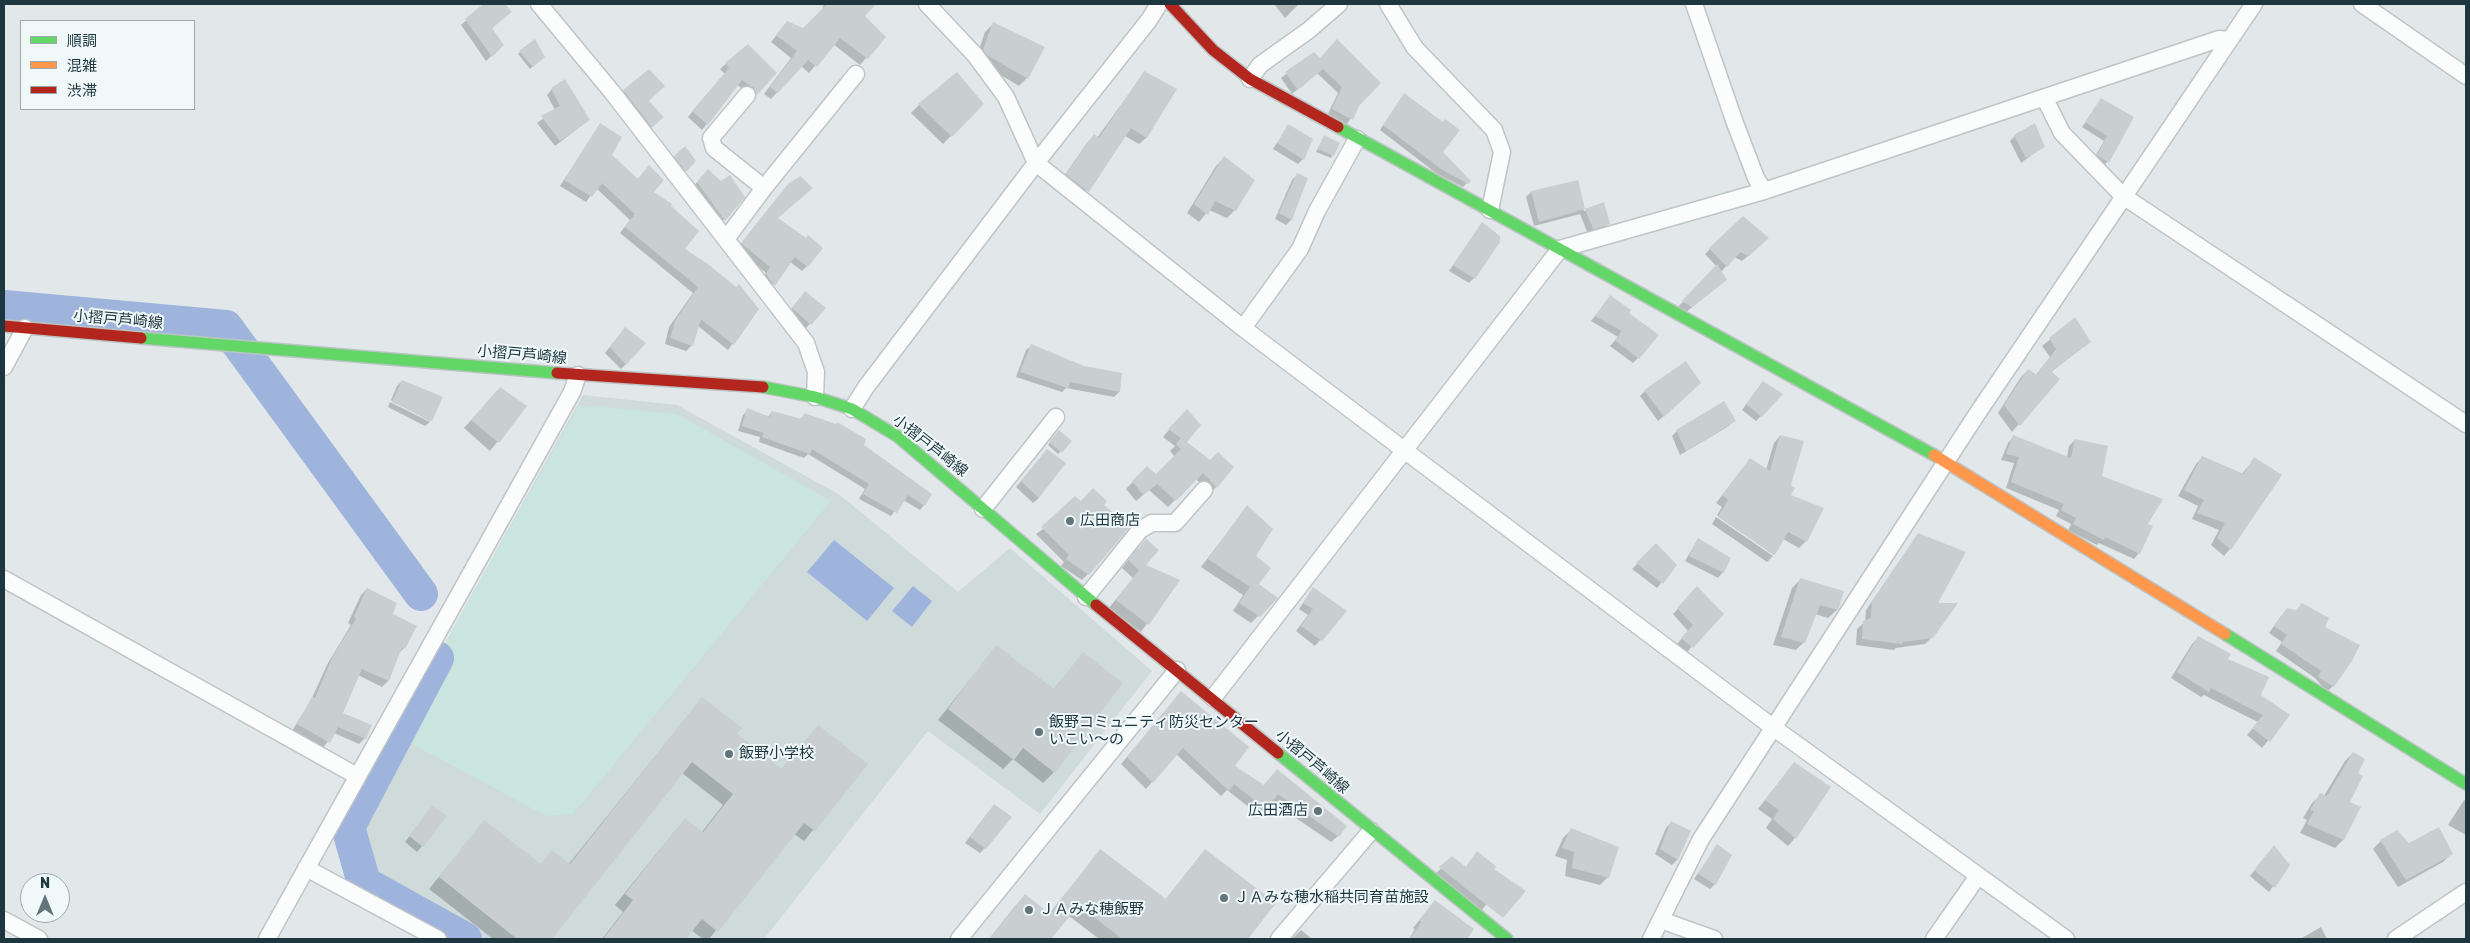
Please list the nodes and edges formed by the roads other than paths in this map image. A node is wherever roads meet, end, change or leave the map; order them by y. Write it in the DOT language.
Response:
graph roads {
  1 [pos="539,4"];
  2 [pos="927,4"];
  3 [pos="1159,4"];
  4 [pos="1170,4"];
  5 [pos="1339,4"];
  6 [pos="1388,4"];
  7 [pos="1694,4"];
  8 [pos="2254,4"];
  9 [pos="2362,4"];
  10 [pos="2229,40"];
  11 [pos="856,74"];
  12 [pos="2466,76"];
  13 [pos="1250,79"];
  14 [pos="747,95"];
  15 [pos="2045,99"];
  16 [pos="1358,139"];
  17 [pos="1036,163"];
  18 [pos="764,188"];
  19 [pos="1764,192"];
  20 [pos="2123,196"];
  21 [pos="1490,210"];
  22 [pos="726,239"];
  23 [pos="1560,249"];
  24 [pos="4,326"];
  25 [pos="25,328"];
  26 [pos="1243,328"];
  27 [pos="4,367"];
  28 [pos="578,374"];
  29 [pos="815,397"];
  30 [pos="852,409"];
  31 [pos="1056,417"];
  32 [pos="2466,424"];
  33 [pos="1404,450"];
  34 [pos="1947,462"];
  35 [pos="1204,490"];
  36 [pos="984,510"];
  37 [pos="4,579"];
  38 [pos="1086,597"];
  39 [pos="1176,670"];
  40 [pos="1213,698"];
  41 [pos="1774,728"];
  42 [pos="357,776"];
  43 [pos="2466,784"];
  44 [pos="1371,830"];
  45 [pos="306,868"];
  46 [pos="1978,876"];
  47 [pos="2466,892"];
  48 [pos="4,920"];
  49 [pos="1661,920"];
  50 [pos="39,939"];
  51 [pos="267,939"];
  52 [pos="438,939"];
  53 [pos="959,939"];
  54 [pos="1279,939"];
  55 [pos="1507,939"];
  56 [pos="1651,939"];
  57 [pos="1714,939"];
  58 [pos="1934,939"];
  59 [pos="2066,939"];
  60 [pos="2396,939"];
  1 -- 22 [label="street"];
  2 -- 17 [label="street"];
  3 -- 17 [label="street"];
  4 -- 13 [label="main road"];
  5 -- 13 [label="street"];
  6 -- 21 [label="street"];
  7 -- 19 [label="street"];
  8 -- 10 [label="street"];
  9 -- 12 [label="street"];
  10 -- 15 [label="street"];
  10 -- 20 [label="street"];
  11 -- 18 [label="street"];
  13 -- 16 [label="main road"];
  14 -- 18 [label="street"];
  15 -- 19 [label="street"];
  15 -- 20 [label="street"];
  16 -- 21 [label="main road"];
  16 -- 26 [label="street"];
  17 -- 26 [label="street"];
  17 -- 30 [label="street"];
  18 -- 22 [label="street"];
  19 -- 23 [label="street"];
  20 -- 32 [label="street"];
  20 -- 34 [label="street"];
  21 -- 23 [label="main road"];
  22 -- 29 [label="street"];
  23 -- 33 [label="street"];
  23 -- 34 [label="main road"];
  24 -- 25 [label="main road, 小摺戸芦崎線"];
  25 -- 27 [label="street"];
  25 -- 28 [label="main road, 小摺戸芦崎線"];
  26 -- 33 [label="street"];
  28 -- 29 [label="main road, 小摺戸芦崎線"];
  28 -- 42 [label="street"];
  29 -- 30 [label="main road, 小摺戸芦崎線"];
  30 -- 36 [label="main road, 小摺戸芦崎線"];
  31 -- 36 [label="street"];
  33 -- 40 [label="street"];
  33 -- 41 [label="street"];
  34 -- 41 [label="street"];
  34 -- 43 [label="main road"];
  35 -- 38 [label="street"];
  36 -- 38 [label="main road, 小摺戸芦崎線"];
  37 -- 42 [label="street"];
  38 -- 39 [label="main road, 小摺戸芦崎線"];
  39 -- 40 [label="main road, 小摺戸芦崎線"];
  39 -- 53 [label="street"];
  40 -- 44 [label="main road, 小摺戸芦崎線"];
  41 -- 46 [label="street"];
  41 -- 49 [label="street"];
  42 -- 45 [label="street"];
  44 -- 54 [label="street"];
  44 -- 55 [label="main road, 小摺戸芦崎線"];
  45 -- 51 [label="street"];
  45 -- 52 [label="street"];
  46 -- 58 [label="street"];
  46 -- 59 [label="street"];
  47 -- 60 [label="street"];
  48 -- 50 [label="street"];
  49 -- 56 [label="street"];
  49 -- 57 [label="street"];
}
